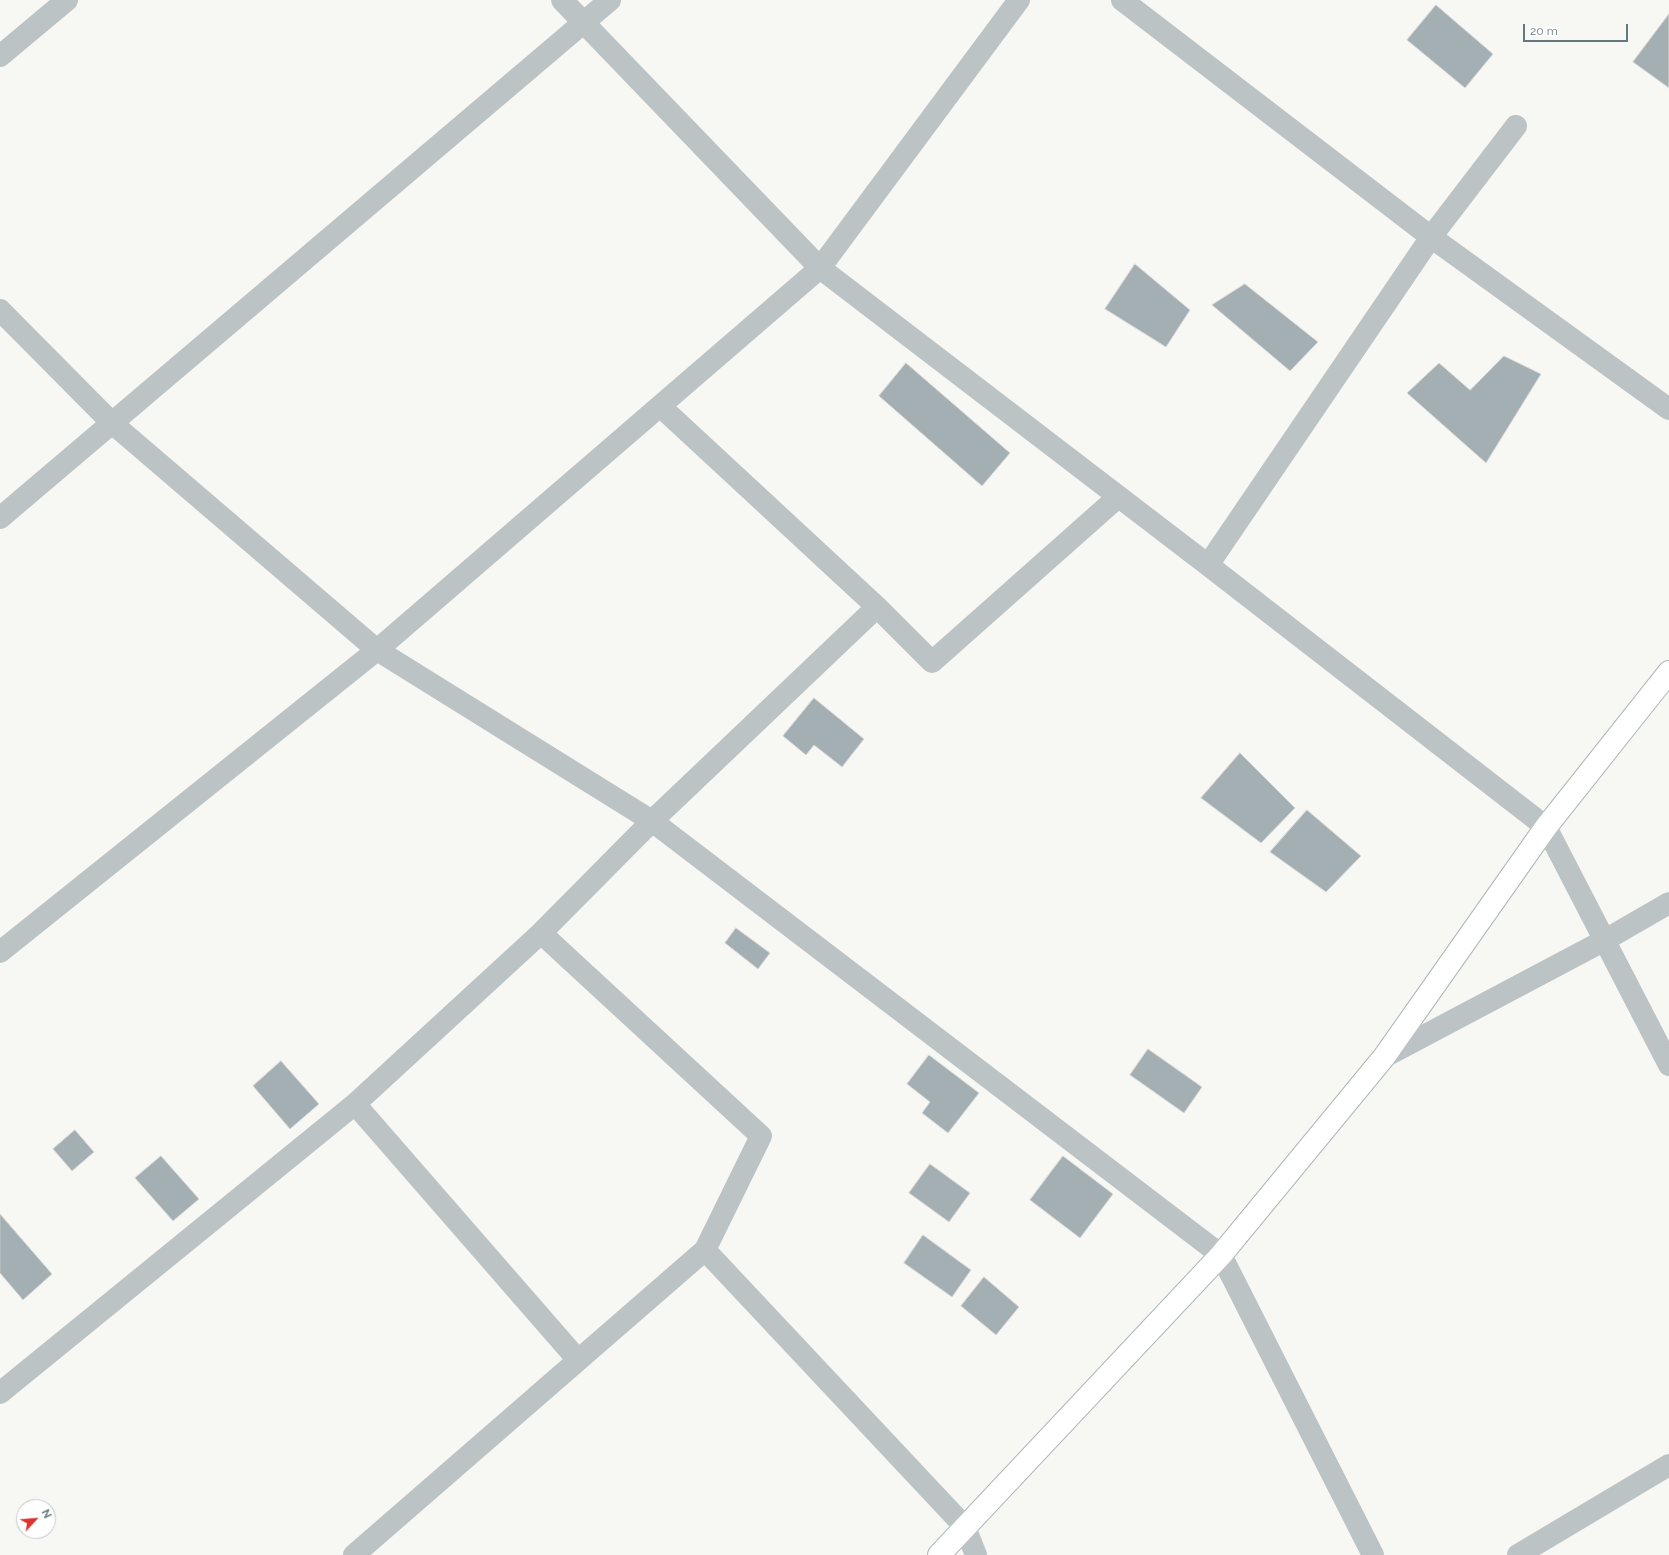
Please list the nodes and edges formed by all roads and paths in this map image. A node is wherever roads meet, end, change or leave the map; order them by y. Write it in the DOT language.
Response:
graph roads {
  1 [pos="67,0"];
  2 [pos="562,0"];
  3 [pos="610,0"];
  4 [pos="1019,0"];
  5 [pos="1122,0"];
  6 [pos="583,23"];
  7 [pos="0,56"];
  8 [pos="1516,126"];
  9 [pos="1431,237"];
  10 [pos="820,268"];
  11 [pos="0,310"];
  12 [pos="660,406"];
  13 [pos="1669,409"];
  14 [pos="112,423"];
  15 [pos="1118,497"];
  16 [pos="0,518"];
  17 [pos="1208,565"];
  18 [pos="877,607"];
  19 [pos="377,650"];
  20 [pos="1669,672"];
  21 [pos="652,821"];
  22 [pos="1546,826"];
  23 [pos="1669,903"];
  24 [pos="541,933"];
  25 [pos="1605,940"];
  26 [pos="0,952"];
  27 [pos="1384,1057"];
  28 [pos="1669,1065"];
  29 [pos="355,1104"];
  30 [pos="705,1250"];
  31 [pos="1221,1255"];
  32 [pos="578,1360"];
  33 [pos="0,1392"];
  34 [pos="1669,1465"];
  35 [pos="965,1528"];
  36 [pos="354,1555"];
  37 [pos="939,1555"];
  38 [pos="976,1555"];
  39 [pos="1373,1555"];
  40 [pos="1518,1555"];
  1 -- 7 [label="street"];
  2 -- 6 [label="street"];
  3 -- 6 [label="street"];
  4 -- 10 [label="street"];
  5 -- 9 [label="street"];
  6 -- 10 [label="street"];
  6 -- 14 [label="street"];
  8 -- 9 [label="street"];
  9 -- 13 [label="street"];
  9 -- 17 [label="street"];
  10 -- 12 [label="street"];
  10 -- 15 [label="street"];
  11 -- 14 [label="street"];
  12 -- 18 [label="street"];
  12 -- 19 [label="street"];
  14 -- 16 [label="street"];
  14 -- 19 [label="street"];
  15 -- 17 [label="street"];
  15 -- 18 [label="street"];
  17 -- 22 [label="street"];
  18 -- 21 [label="street"];
  19 -- 21 [label="street"];
  19 -- 26 [label="street"];
  20 -- 22 [label="main road"];
  21 -- 24 [label="street"];
  21 -- 31 [label="street"];
  22 -- 25 [label="street"];
  22 -- 27 [label="main road"];
  23 -- 25 [label="street"];
  24 -- 29 [label="street"];
  24 -- 30 [label="street"];
  25 -- 27 [label="street"];
  25 -- 28 [label="street"];
  27 -- 31 [label="main road"];
  29 -- 32 [label="street"];
  29 -- 33 [label="street"];
  30 -- 32 [label="street"];
  30 -- 35 [label="street"];
  31 -- 35 [label="main road"];
  31 -- 39 [label="street"];
  32 -- 36 [label="street"];
  34 -- 40 [label="street"];
  35 -- 37 [label="main road"];
  35 -- 38 [label="street"];
}
